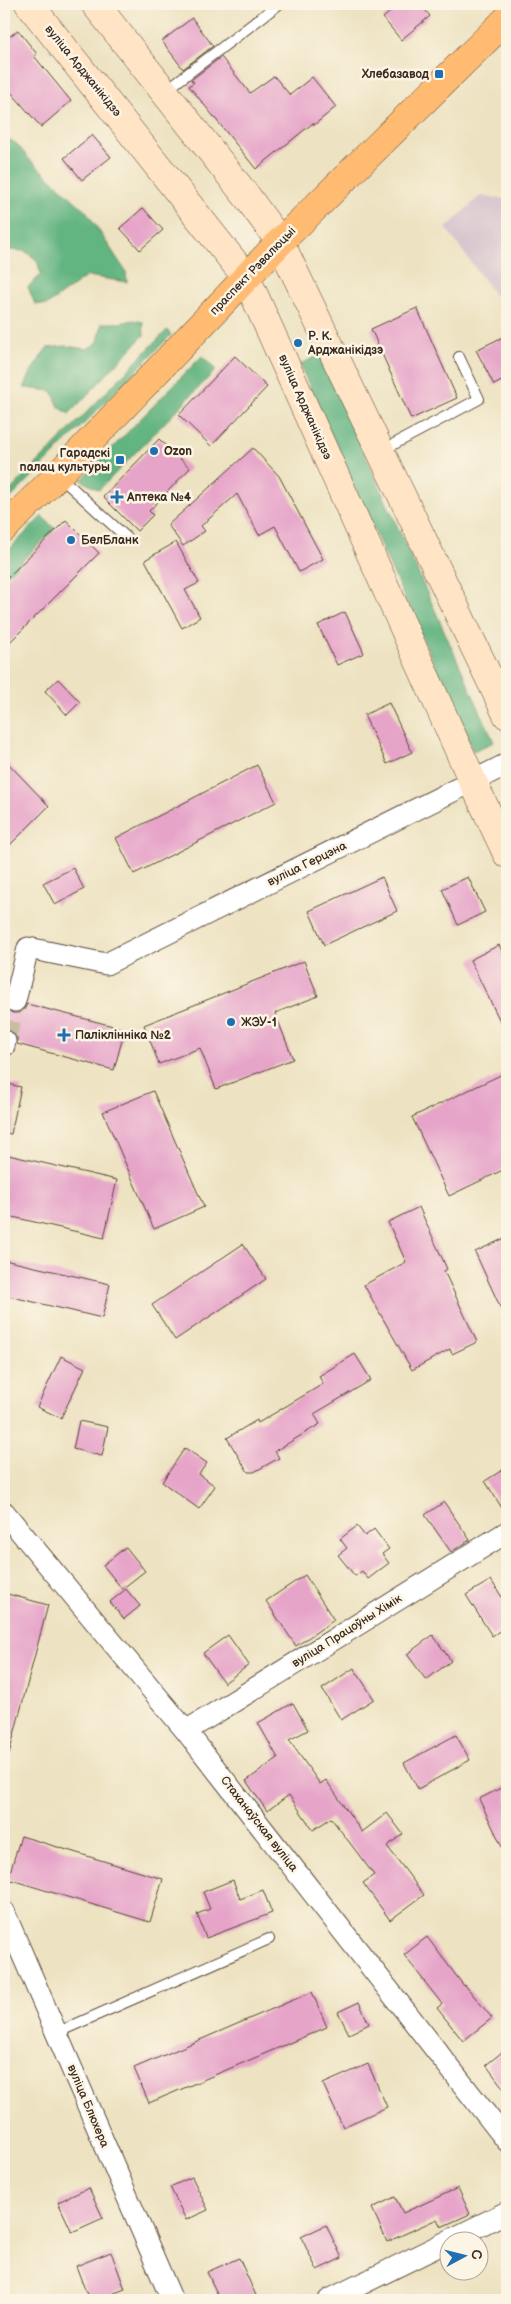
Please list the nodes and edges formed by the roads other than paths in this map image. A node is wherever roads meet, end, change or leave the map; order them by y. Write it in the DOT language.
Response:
graph roads {
  1 [pos="28,4"];
  2 [pos="95,4"];
  3 [pos="279,4"];
  4 [pos="507,19"];
  5 [pos="164,92"];
  6 [pos="280,242"];
  7 [pos="246,276"];
  8 [pos="459,357"];
  9 [pos="380,452"];
  10 [pos="58,475"];
  11 [pos="4,528"];
  12 [pos="127,538"];
  13 [pos="507,716"];
  14 [pos="507,764"];
  15 [pos="472,782"];
  16 [pos="507,854"];
  17 [pos="15,1000"];
  18 [pos="4,1513"];
  19 [pos="507,1532"];
  20 [pos="186,1731"];
  21 [pos="4,1912"];
  22 [pos="269,1939"];
  23 [pos="56,2033"];
  24 [pos="507,2141"];
  25 [pos="507,2212"];
  26 [pos="172,2300"];
  27 [pos="329,2300"];
  1 -- 7 [label="main road, вуліца Арджанікідзэ"];
  2 -- 5 [label="main road"];
  3 -- 5 [label="lane"];
  4 -- 6 [label="main road, праспект Рэвалюцыі"];
  5 -- 6 [label="main road"];
  6 -- 7 [label="main road, праспект Рэвалюцыі"];
  6 -- 9 [label="main road"];
  7 -- 10 [label="main road, праспект Рэвалюцыі"];
  7 -- 15 [label="main road, вуліца Арджанікідзэ"];
  8 -- 9 [label="lane"];
  9 -- 13 [label="main road"];
  10 -- 11 [label="main road, праспект Рэвалюцыі"];
  10 -- 12 [label="lane"];
  14 -- 15 [label="street, вуліца Герцэна"];
  15 -- 16 [label="main road, вуліца Арджанікідзэ"];
  15 -- 17 [label="street, вуліца Герцэна"];
  18 -- 20 [label="street, Стаханаўская вуліца"];
  19 -- 20 [label="street, вуліца Працоўны Хімік"];
  20 -- 24 [label="street, Стаханаўская вуліца"];
  21 -- 23 [label="street, вуліца Блюхера"];
  22 -- 23 [label="lane"];
  23 -- 26 [label="street, вуліца Блюхера"];
  25 -- 27 [label="street"];
}
